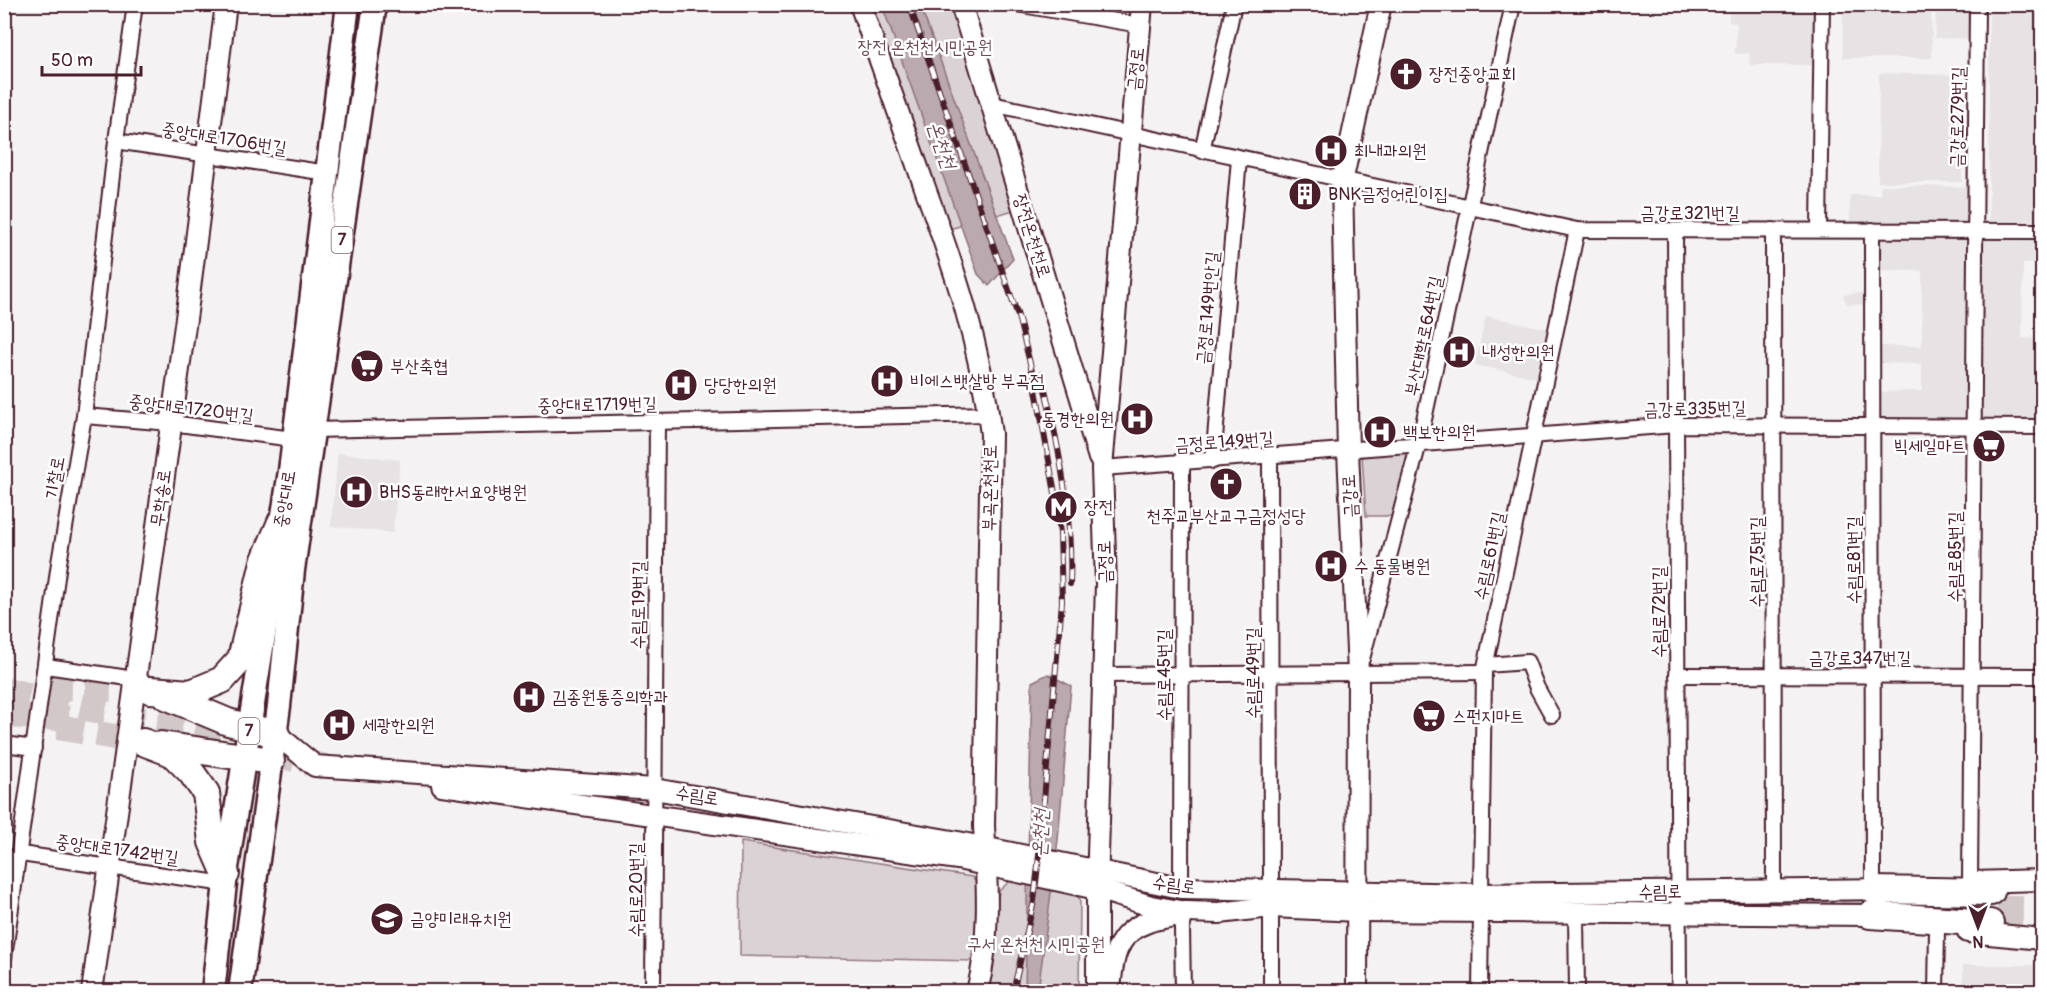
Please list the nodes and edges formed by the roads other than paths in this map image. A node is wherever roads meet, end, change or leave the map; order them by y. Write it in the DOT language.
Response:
graph roads {
  1 [pos="135,4"];
  2 [pos="226,4"];
  3 [pos="348,4"];
  4 [pos="375,4"];
  5 [pos="860,4"];
  6 [pos="962,4"];
  7 [pos="1016,4"];
  8 [pos="1142,4"];
  9 [pos="1234,4"];
  10 [pos="1380,4"];
  11 [pos="1513,4"];
  12 [pos="1822,4"];
  13 [pos="1977,4"];
  14 [pos="1140,25"];
  15 [pos="992,104"];
  16 [pos="1129,134"];
  17 [pos="116,141"];
  18 [pos="1202,151"];
  19 [pos="205,154"];
  20 [pos="1239,159"];
  21 [pos="327,173"];
  22 [pos="1342,182"];
  23 [pos="1470,208"];
  24 [pos="1819,230"];
  25 [pos="1577,231"];
  26 [pos="1773,231"];
  27 [pos="1872,231"];
  28 [pos="1974,231"];
  29 [pos="2043,231"];
  30 [pos="1675,232"];
  31 [pos="989,414"];
  32 [pos="84,416"];
  33 [pos="657,422"];
  34 [pos="171,423"];
  35 [pos="1676,425"];
  36 [pos="1774,426"];
  37 [pos="1872,426"];
  38 [pos="1974,427"];
  39 [pos="2043,428"];
  40 [pos="314,430"];
  41 [pos="1534,436"];
  42 [pos="293,440"];
  43 [pos="1419,443"];
  44 [pos="1348,451"];
  45 [pos="1270,456"];
  46 [pos="1213,460"];
  47 [pos="1182,463"];
  48 [pos="1102,468"];
  49 [pos="281,522"];
  50 [pos="46,666"];
  51 [pos="1485,668"];
  52 [pos="1270,672"];
  53 [pos="1358,673"];
  54 [pos="1104,675"];
  55 [pos="1183,675"];
  56 [pos="1677,675"];
  57 [pos="1775,675"];
  58 [pos="1872,676"];
  59 [pos="1973,676"];
  60 [pos="2043,676"];
  61 [pos="143,684"];
  62 [pos="1552,715"];
  63 [pos="250,727"];
  64 [pos="276,734"];
  65 [pos="4,744"];
  66 [pos="34,748"];
  67 [pos="245,757"];
  68 [pos="271,760"];
  69 [pos="315,766"];
  70 [pos="654,789"];
  71 [pos="654,817"];
  72 [pos="21,854"];
  73 [pos="991,858"];
  74 [pos="4,862"];
  75 [pos="109,867"];
  76 [pos="1098,869"];
  77 [pos="1074,874"];
  78 [pos="226,879"];
  79 [pos="2043,880"];
  80 [pos="1981,887"];
  81 [pos="1181,888"];
  82 [pos="1097,889"];
  83 [pos="1678,892"];
  84 [pos="1774,892"];
  85 [pos="1271,898"];
  86 [pos="1358,902"];
  87 [pos="1481,903"];
  88 [pos="1871,903"];
  89 [pos="1186,912"];
  90 [pos="1678,912"];
  91 [pos="1576,914"];
  92 [pos="1990,923"];
  93 [pos="1941,924"];
  94 [pos="2043,939"];
  95 [pos="4,958"];
  96 [pos="92,992"];
  97 [pos="213,992"];
  98 [pos="240,992"];
  99 [pos="653,992"];
  100 [pos="976,992"];
  101 [pos="1097,992"];
  102 [pos="1110,992"];
  103 [pos="1183,992"];
  104 [pos="1271,992"];
  105 [pos="1358,992"];
  106 [pos="1480,992"];
  107 [pos="1577,992"];
  108 [pos="1679,992"];
  109 [pos="1936,992"];
  1 -- 17 [label="street, 기찰로"];
  2 -- 19 [label="main road, 무학송로"];
  3 -- 21 [label="main road, 중앙대로 / 7"];
  4 -- 40 [label="main road, 중앙대로 / 7"];
  5 -- 31 [label="main road, 부곡온천천로"];
  6 -- 15 [label="main road, 장전온천천로"];
  7 -- 14 [label="street"];
  8 -- 14 [label="main road, 금정로"];
  9 -- 18 [label="street"];
  10 -- 22 [label="main road, 금강로"];
  11 -- 23 [label="street, 부산대학로64번길"];
  12 -- 24 [label="street"];
  13 -- 28 [label="street, 금강로279번길"];
  14 -- 16 [label="main road, 금정로"];
  15 -- 16 [label="street"];
  15 -- 48 [label="main road, 장전온천천로"];
  16 -- 18 [label="street"];
  16 -- 48 [label="main road, 금정로"];
  17 -- 19 [label="street, 중앙대로1706번길"];
  17 -- 32 [label="street, 기찰로"];
  18 -- 20 [label="street"];
  19 -- 21 [label="street, 중앙대로1706번길"];
  19 -- 34 [label="main road, 무학송로"];
  20 -- 22 [label="street"];
  20 -- 46 [label="street, 금정로149번안길"];
  21 -- 42 [label="main road, 중앙대로 / 7"];
  22 -- 23 [label="street, 금강로321번길"];
  22 -- 44 [label="main road, 금강로"];
  23 -- 25 [label="street, 금강로321번길"];
  23 -- 43 [label="street, 부산대학로64번길"];
  24 -- 26 [label="street, 금강로321번길"];
  24 -- 27 [label="street, 금강로321번길"];
  25 -- 30 [label="street, 금강로321번길"];
  25 -- 41 [label="street, 수림로61번길"];
  26 -- 30 [label="street, 금강로321번길"];
  26 -- 36 [label="street, 수림로75번길"];
  27 -- 28 [label="street, 금강로321번길"];
  27 -- 37 [label="street, 수림로81번길"];
  28 -- 29 [label="street, 금강로321번길"];
  28 -- 38 [label="street, 수림로85번길"];
  30 -- 35 [label="street, 수림로72번길"];
  31 -- 33 [label="street, 중앙대로1719번길"];
  31 -- 73 [label="main road, 부곡온천천로"];
  32 -- 34 [label="street, 중앙대로1720번길"];
  32 -- 50 [label="street, 기찰로"];
  33 -- 40 [label="street, 중앙대로1719번길"];
  33 -- 70 [label="street, 수림로19번길"];
  34 -- 42 [label="street, 중앙대로1720번길"];
  34 -- 61 [label="main road, 무학송로"];
  35 -- 36 [label="street, 금강로335번길"];
  35 -- 41 [label="street, 금강로335번길"];
  35 -- 56 [label="street, 수림로72번길"];
  36 -- 37 [label="street, 금강로335번길"];
  36 -- 57 [label="street, 수림로75번길"];
  37 -- 38 [label="street, 금강로335번길"];
  37 -- 58 [label="street, 수림로81번길"];
  38 -- 39 [label="street, 금강로335번길"];
  38 -- 59 [label="street, 수림로85번길"];
  40 -- 64 [label="main road, 중앙대로 / 7"];
  41 -- 43 [label="street, 금강로335번길"];
  41 -- 51 [label="street, 수림로61번길"];
  42 -- 49 [label="main road, 중앙대로 / 7"];
  43 -- 44 [label="street, 금강로335번길"];
  43 -- 53 [label="street, 부산대학로64번길"];
  44 -- 45 [label="street, 금정로149번길"];
  44 -- 53 [label="main road, 금강로"];
  45 -- 46 [label="street, 금정로149번길"];
  45 -- 52 [label="street, 수림로49번길"];
  46 -- 47 [label="street, 금정로149번길"];
  47 -- 48 [label="street, 금정로149번길"];
  47 -- 55 [label="street, 수림로45번길"];
  48 -- 54 [label="main road, 금정로"];
  49 -- 61 [label="highway"];
  49 -- 63 [label="main road, 중앙대로 / 7"];
  50 -- 61 [label="street"];
  50 -- 66 [label="street, 기찰로"];
  51 -- 53 [label="street"];
  51 -- 62 [label="street"];
  51 -- 87 [label="street, 수림로61번길"];
  52 -- 53 [label="street"];
  52 -- 55 [label="street"];
  52 -- 85 [label="street, 수림로49번길"];
  53 -- 86 [label="main road, 금강로"];
  54 -- 55 [label="street"];
  54 -- 76 [label="main road, 금정로"];
  55 -- 81 [label="street, 수림로45번길"];
  56 -- 57 [label="street, 금강로347번길"];
  56 -- 83 [label="street, 수림로72번길"];
  57 -- 58 [label="street, 금강로347번길"];
  57 -- 84 [label="street, 수림로75번길"];
  58 -- 59 [label="street, 금강로347번길"];
  58 -- 88 [label="street, 수림로81번길"];
  59 -- 60 [label="street, 금강로347번길"];
  59 -- 80 [label="street, 수림로85번길"];
  61 -- 63 [label="highway"];
  61 -- 75 [label="main road, 무학송로"];
  63 -- 64 [label="highway"];
  63 -- 67 [label="main road, 중앙대로 / 7"];
  64 -- 68 [label="main road, 중앙대로 / 7"];
  64 -- 69 [label="main road"];
  65 -- 66 [label="street"];
  66 -- 72 [label="street, 기찰로"];
  67 -- 68 [label="highway"];
  67 -- 78 [label="main road, 중앙대로 / 7"];
  67 -- 78 [label="highway"];
  68 -- 69 [label="main road, 수림로"];
  68 -- 98 [label="main road, 중앙대로 / 7"];
  69 -- 70 [label="main road, 수림로"];
  69 -- 71 [label="main road, 수림로"];
  70 -- 71 [label="street, 수림로20번길"];
  70 -- 73 [label="main road, 수림로"];
  71 -- 73 [label="main road, 수림로"];
  71 -- 99 [label="street, 수림로20번길"];
  72 -- 74 [label="street"];
  72 -- 75 [label="street, 중앙대로1742번길"];
  72 -- 95 [label="street, 기찰로"];
  73 -- 77 [label="main road, 수림로"];
  73 -- 100 [label="main road, 부곡온천천로"];
  75 -- 78 [label="street, 중앙대로1742번길"];
  75 -- 96 [label="main road, 무학송로"];
  76 -- 77 [label="main road, 수림로"];
  76 -- 81 [label="main road, 수림로"];
  76 -- 82 [label="main road, 금정로"];
  77 -- 82 [label="main road, 수림로"];
  78 -- 97 [label="main road, 중앙대로 / 7"];
  79 -- 80 [label="main road"];
  80 -- 88 [label="highway"];
  81 -- 85 [label="main road, 수림로"];
  82 -- 89 [label="main road, 수림로"];
  82 -- 101 [label="main road, 금정로"];
  83 -- 84 [label="main road, 수림로"];
  83 -- 87 [label="main road, 수림로"];
  83 -- 90 [label="street, 수림로72번길"];
  84 -- 88 [label="main road, 수림로"];
  85 -- 86 [label="main road, 수림로"];
  85 -- 89 [label="main road, 수림로"];
  85 -- 104 [label="street, 수림로49번길"];
  86 -- 87 [label="main road, 수림로"];
  86 -- 105 [label="main road, 금강로"];
  87 -- 91 [label="main road, 수림로"];
  87 -- 106 [label="street, 수림로61번길"];
  88 -- 90 [label="main road, 수림로"];
  88 -- 93 [label="highway"];
  89 -- 102 [label="main road"];
  89 -- 103 [label="street, 수림로"];
  90 -- 91 [label="main road, 수림로"];
  90 -- 108 [label="street, 수림로72번길"];
  91 -- 107 [label="street"];
  92 -- 93 [label="highway"];
  93 -- 94 [label="main road"];
  93 -- 109 [label="street"];
}
